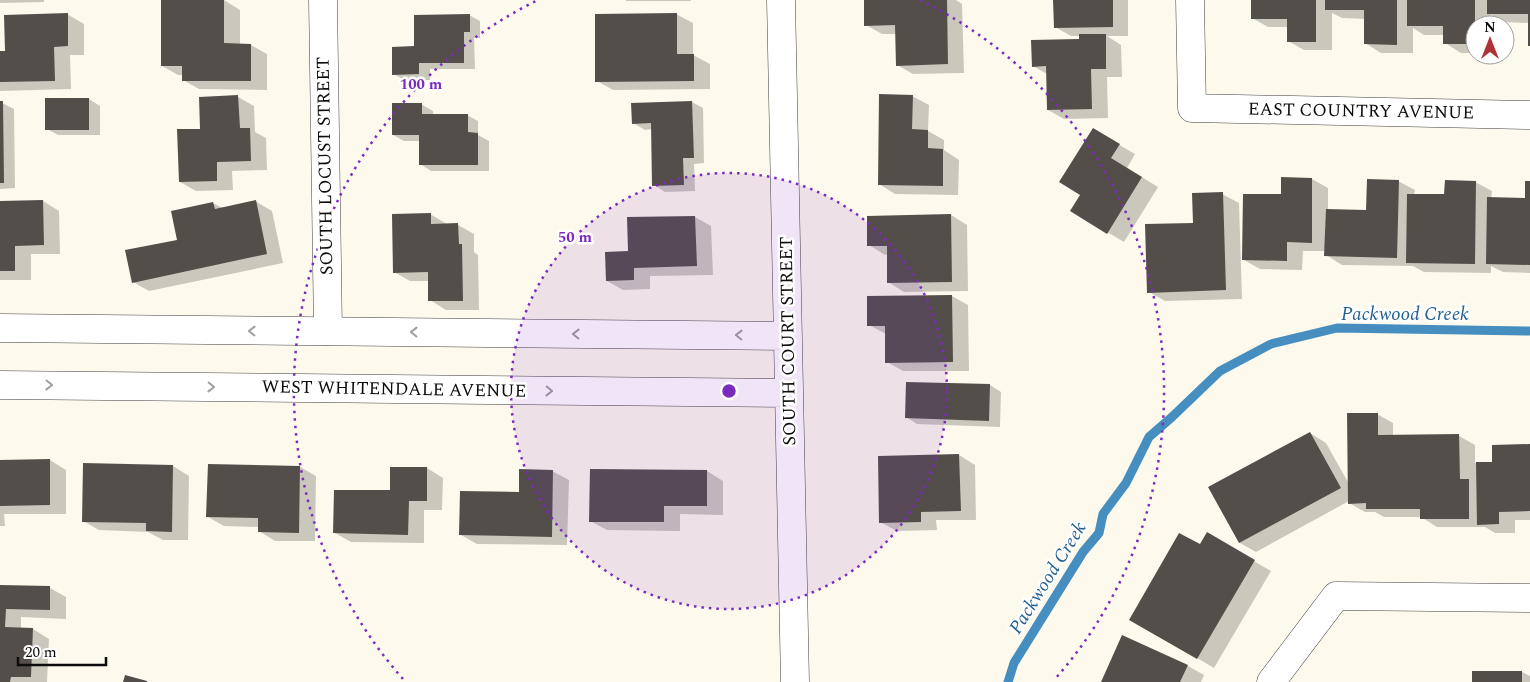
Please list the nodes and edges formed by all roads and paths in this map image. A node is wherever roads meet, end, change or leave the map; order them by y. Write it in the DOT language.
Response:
graph roads {
  1 [pos="323,0"];
  2 [pos="780,0"];
  3 [pos="1190,0"];
  4 [pos="1530,114"];
  5 [pos="0,328"];
  6 [pos="328,332"];
  7 [pos="788,336"];
  8 [pos="0,385"];
  9 [pos="788,393"];
  10 [pos="1530,598"];
  11 [pos="795,682"];
  12 [pos="1271,682"];
  1 -- 6 [label="street, SOUTH LOCUST STREET"];
  2 -- 7 [label="street, SOUTH COURT STREET"];
  3 -- 4 [label="street, EAST COUNTRY AVENUE"];
  6 -- 5 [label="street, one-way"];
  7 -- 6 [label="street, one-way"];
  7 -- 9 [label="street, SOUTH COURT STREET"];
  8 -- 9 [label="street, WEST WHITENDALE AVENUE, one-way"];
  9 -- 11 [label="street, SOUTH COURT STREET"];
  10 -- 12 [label="street"];
}
